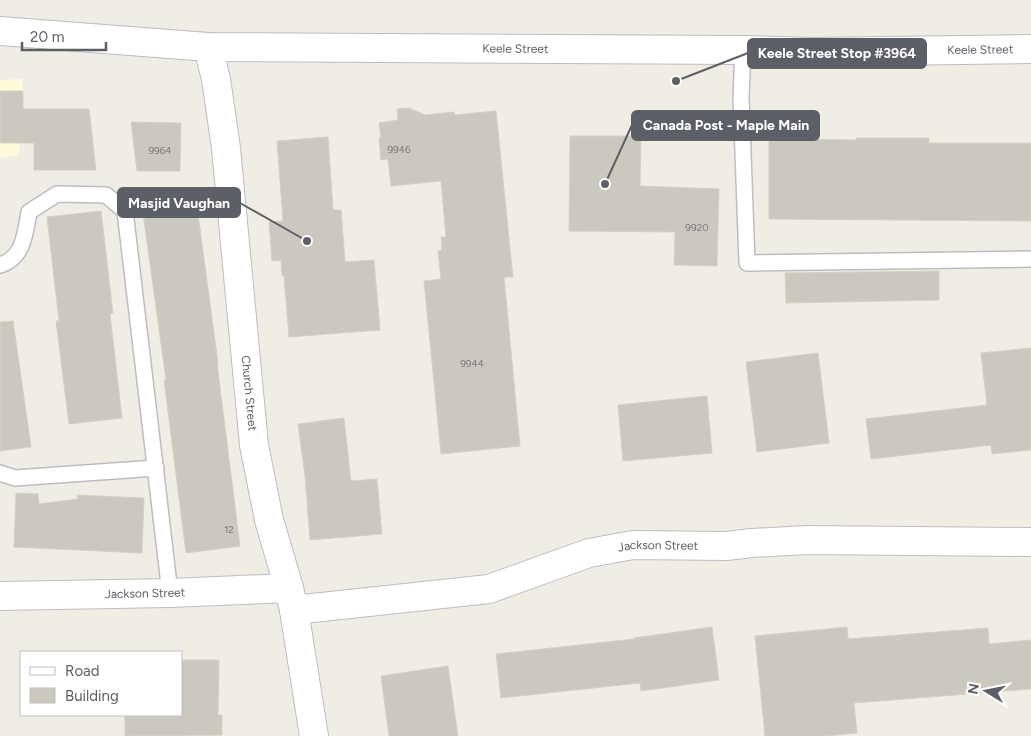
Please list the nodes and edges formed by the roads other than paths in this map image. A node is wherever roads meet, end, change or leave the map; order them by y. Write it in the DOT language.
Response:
graph roads {
  1 [pos="0,31"];
  2 [pos="208,47"];
  3 [pos="1031,49"];
  4 [pos="743,50"];
  5 [pos="1031,259"];
  6 [pos="0,265"];
  7 [pos="156,468"];
  8 [pos="0,473"];
  9 [pos="1031,542"];
  10 [pos="170,594"];
  11 [pos="0,596"];
  12 [pos="292,599"];
  13 [pos="314,736"];
  1 -- 2 [label="street, Keele Street"];
  2 -- 4 [label="street, Keele Street"];
  2 -- 12 [label="street, Church Street"];
  3 -- 4 [label="street, Keele Street"];
  4 -- 5 [label="lane"];
  6 -- 7 [label="lane"];
  7 -- 8 [label="lane"];
  7 -- 10 [label="lane"];
  9 -- 12 [label="street, Jackson Street"];
  10 -- 11 [label="street, Jackson Street"];
  10 -- 12 [label="street, Jackson Street"];
  12 -- 13 [label="street, Church Street"];
}
